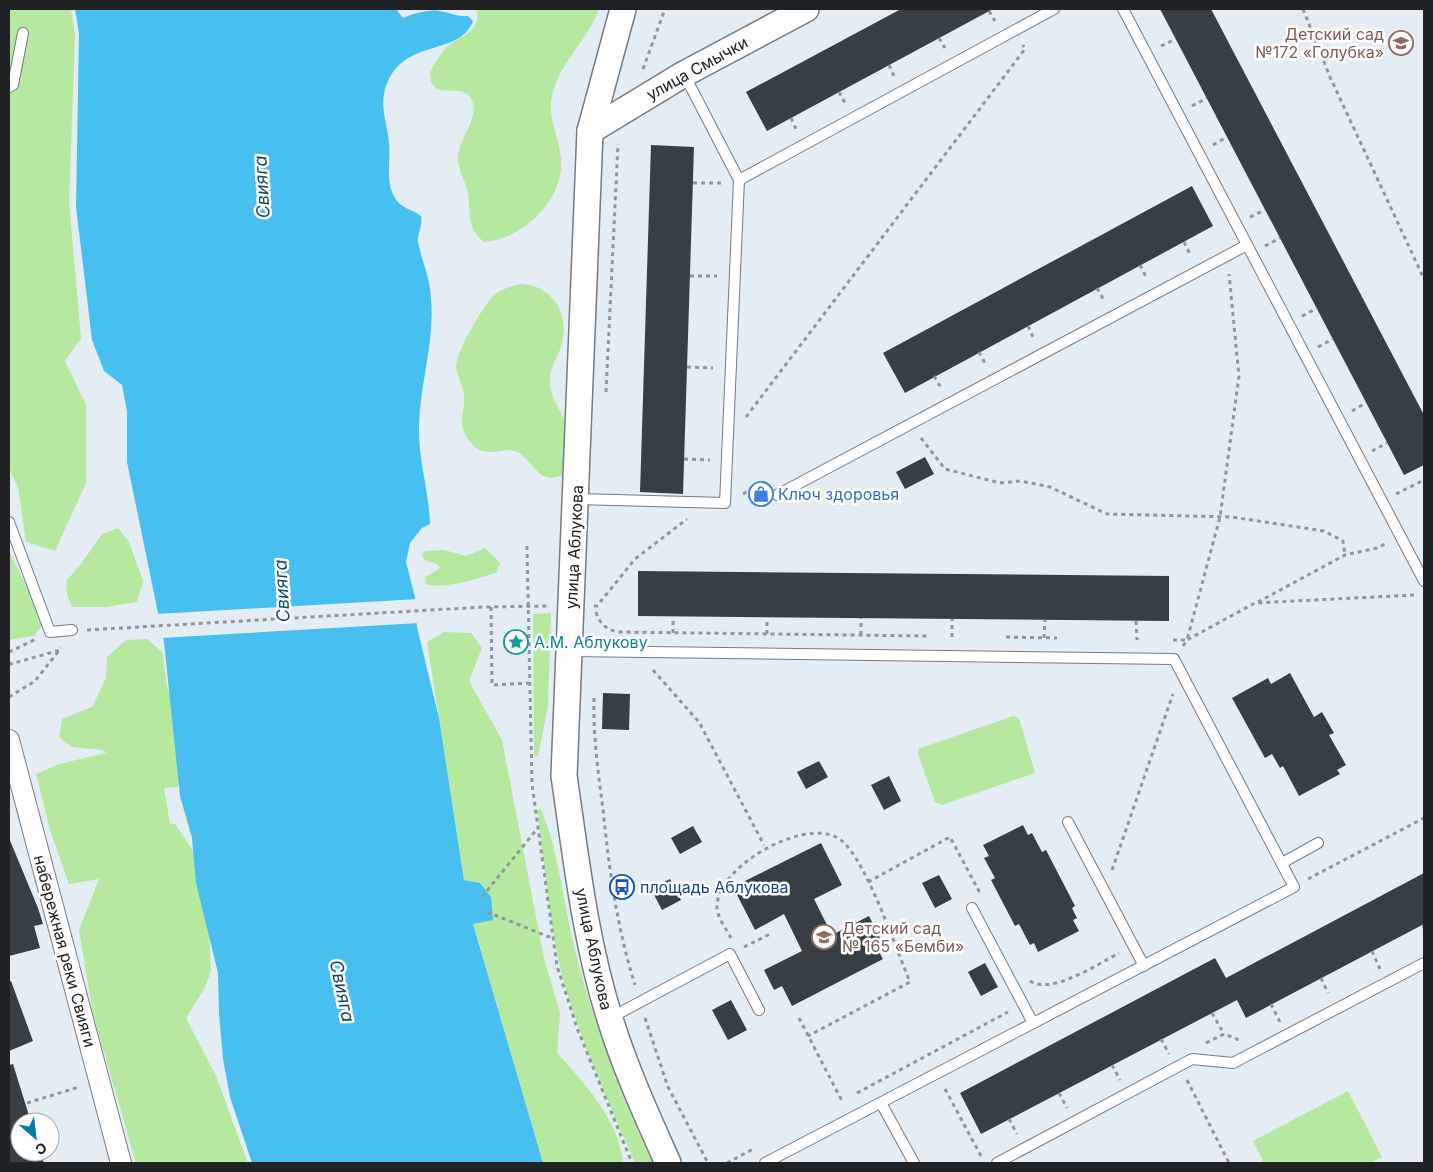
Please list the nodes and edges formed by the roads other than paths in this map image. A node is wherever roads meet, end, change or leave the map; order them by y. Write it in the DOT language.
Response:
graph roads {
  1 [pos="623,9"];
  2 [pos="806,9"];
  3 [pos="1054,9"];
  4 [pos="1124,9"];
  5 [pos="24,33"];
  6 [pos="684,74"];
  7 [pos="9,87"];
  8 [pos="590,131"];
  9 [pos="739,180"];
  10 [pos="1247,245"];
  11 [pos="777,495"];
  12 [pos="577,499"];
  13 [pos="9,522"];
  14 [pos="1424,581"];
  15 [pos="70,631"];
  16 [pos="569,651"];
  17 [pos="9,740"];
  18 [pos="1068,822"];
  19 [pos="1318,843"];
  20 [pos="1282,863"];
  21 [pos="972,908"];
  22 [pos="1424,963"];
  23 [pos="1144,966"];
  24 [pos="759,1010"];
  25 [pos="610,1018"];
  26 [pos="1033,1023"];
  27 [pos="881,1103"];
  28 [pos="121,1163"];
  29 [pos="668,1163"];
  30 [pos="765,1163"];
  31 [pos="914,1163"];
  32 [pos="997,1163"];
  1 -- 8 [label="street, улица Аблукова"];
  2 -- 6 [label="street, улица Смычки"];
  3 -- 9 [label="lane"];
  4 -- 10 [label="lane"];
  5 -- 7 [label="lane"];
  6 -- 8 [label="street, улица Смычки"];
  6 -- 9 [label="lane"];
  8 -- 12 [label="street, улица Аблукова"];
  9 -- 12 [label="lane"];
  10 -- 11 [label="lane"];
  10 -- 14 [label="lane"];
  12 -- 16 [label="street, улица Аблукова"];
  13 -- 15 [label="lane"];
  16 -- 20 [label="lane"];
  16 -- 25 [label="street, улица Аблукова"];
  17 -- 28 [label="street, набережная реки Свияги"];
  18 -- 23 [label="lane"];
  19 -- 20 [label="lane"];
  20 -- 23 [label="lane"];
  21 -- 26 [label="lane"];
  22 -- 32 [label="lane"];
  23 -- 26 [label="lane"];
  24 -- 25 [label="lane"];
  25 -- 29 [label="street, улица Аблукова"];
  26 -- 27 [label="lane"];
  27 -- 30 [label="lane"];
  27 -- 31 [label="lane"];
}
